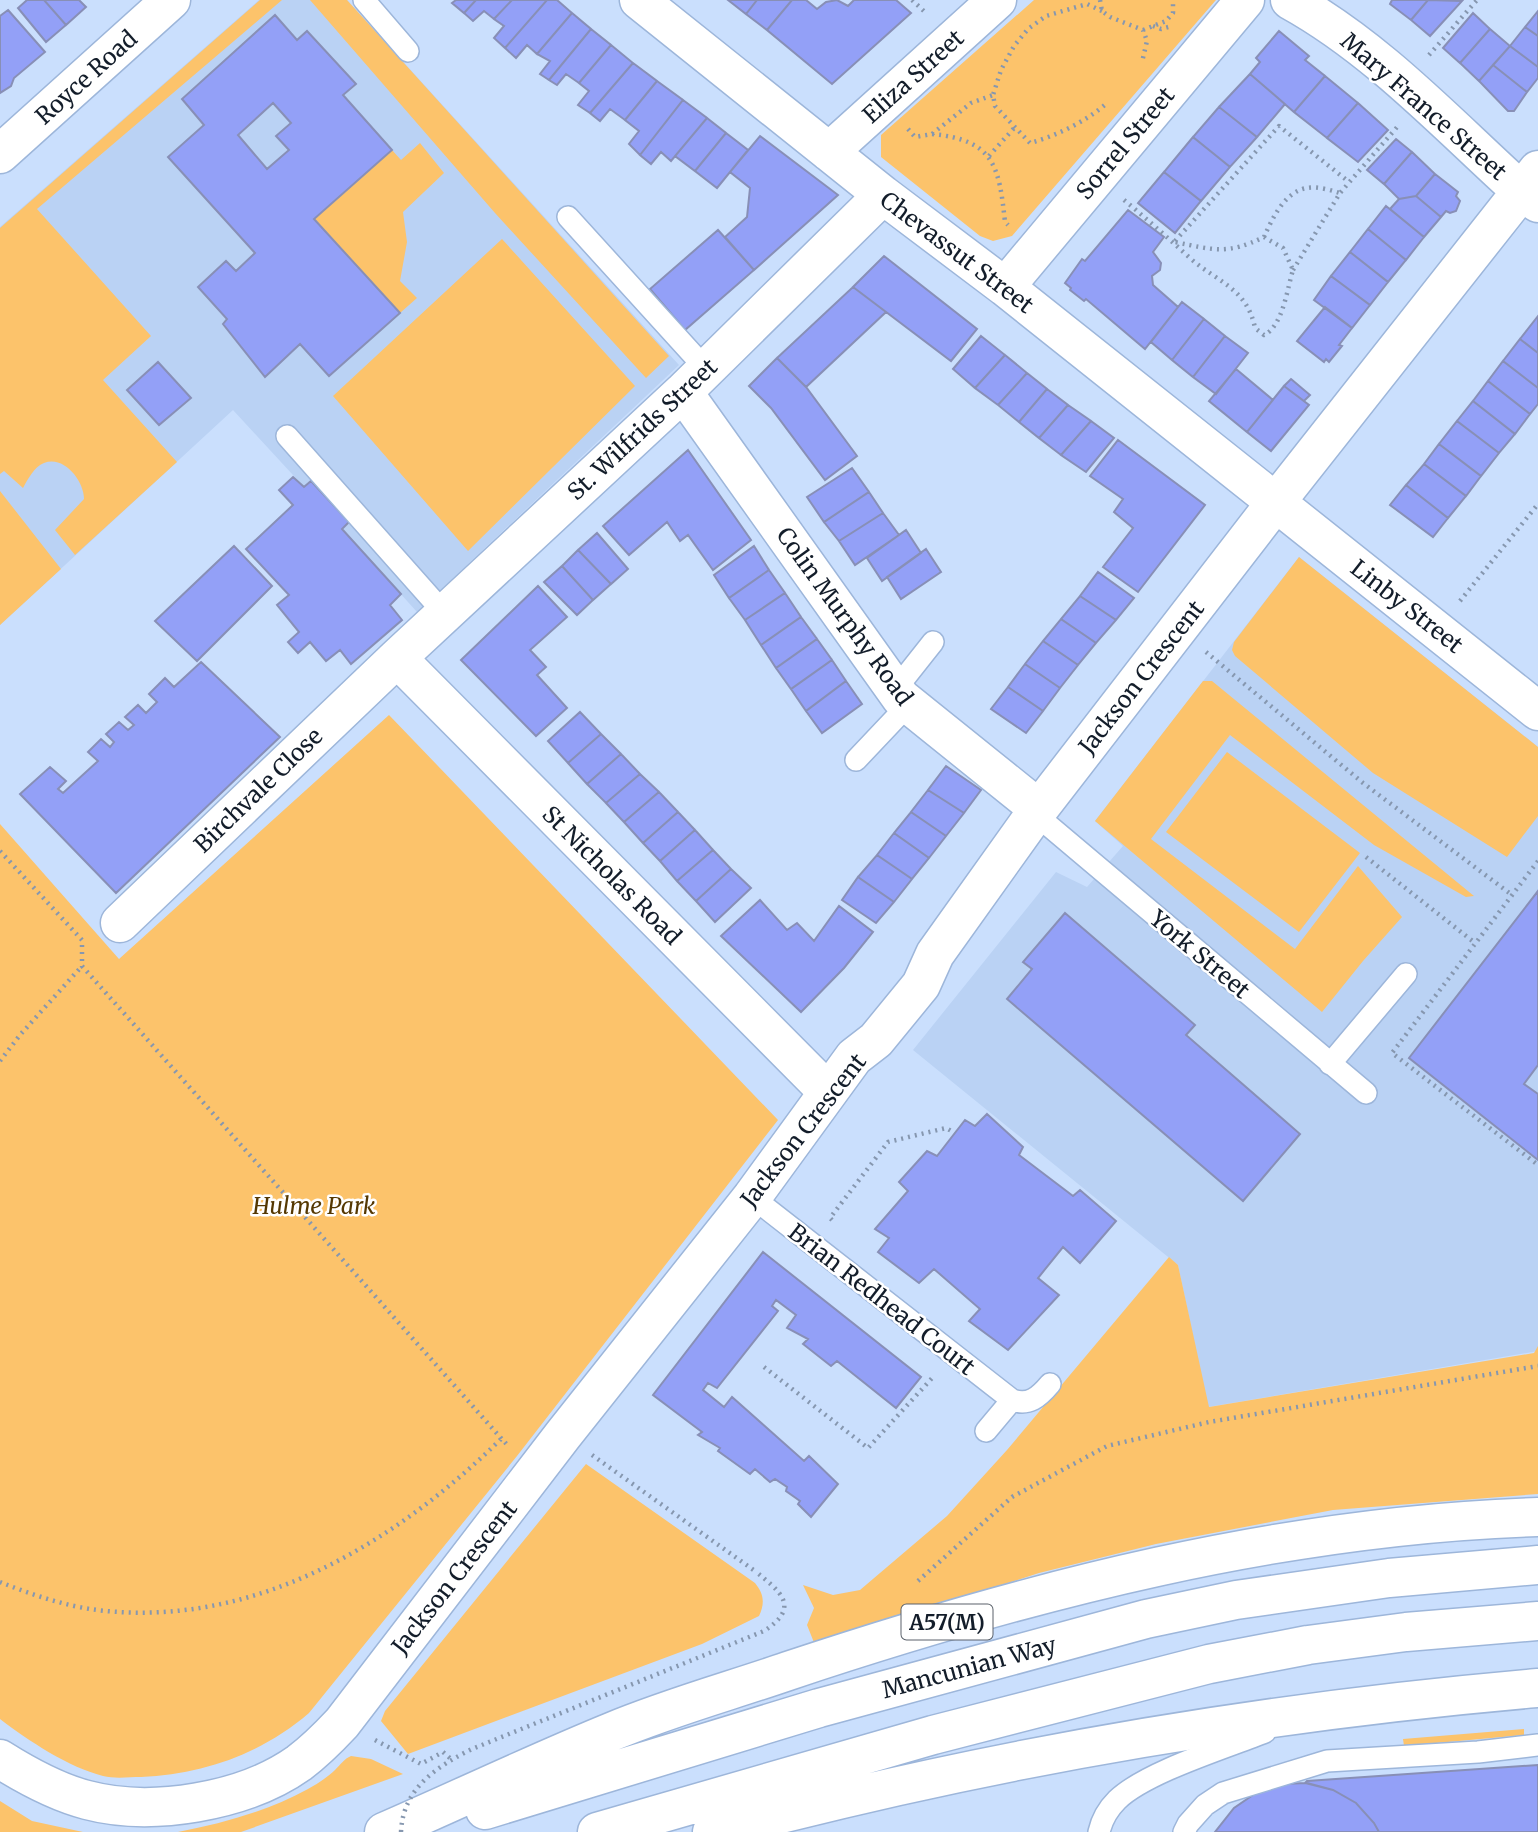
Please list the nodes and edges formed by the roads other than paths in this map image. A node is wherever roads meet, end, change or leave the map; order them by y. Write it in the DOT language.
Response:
graph roads {
  1 [pos="171,0"];
  2 [pos="364,0"];
  3 [pos="639,0"];
  4 [pos="997,0"];
  5 [pos="1245,0"];
  6 [pos="1290,0"];
  7 [pos="408,51"];
  8 [pos="829,152"];
  9 [pos="0,154"];
  10 [pos="1532,188"];
  11 [pos="883,195"];
  12 [pos="568,217"];
  13 [pos="1005,287"];
  14 [pos="695,381"];
  15 [pos="287,436"];
  16 [pos="1276,502"];
  17 [pos="445,614"];
  18 [pos="933,642"];
  19 [pos="397,658"];
  20 [pos="902,697"];
  21 [pos="1538,710"];
  22 [pos="856,760"];
  23 [pos="1037,811"];
  24 [pos="120,923"];
  25 [pos="1406,974"];
  26 [pos="1330,1064"];
  27 [pos="828,1092"];
  28 [pos="1366,1093"];
  29 [pos="752,1197"];
  30 [pos="1050,1384"];
  31 [pos="1012,1400"];
  32 [pos="985,1431"];
  33 [pos="1538,1517"];
  34 [pos="1538,1565"];
  35 [pos="1538,1621"];
  36 [pos="1538,1688"];
  37 [pos="1322,1710"];
  38 [pos="1538,1745"];
  39 [pos="0,1759"];
  40 [pos="384,1832"];
  41 [pos="413,1832"];
  42 [pos="597,1832"];
  43 [pos="712,1832"];
  44 [pos="1099,1832"];
  45 [pos="1184,1832"];
  1 -- 9 [label="main road, Royce Road"];
  2 -- 7 [label="lane"];
  3 -- 8 [label="main road, Chevassut Street"];
  4 -- 8 [label="main road, Eliza Street"];
  5 -- 13 [label="main road, Sorrel Street"];
  6 -- 10 [label="main road, Mary France Street"];
  8 -- 11 [label="main road, Chevassut Street"];
  10 -- 16 [label="main road, Jackson Crescent"];
  11 -- 13 [label="main road, Chevassut Street"];
  11 -- 14 [label="main road, St. Wilfrids Street"];
  12 -- 14 [label="lane"];
  13 -- 16 [label="main road, Chevassut Street"];
  14 -- 17 [label="main road, St. Wilfrids Street"];
  14 -- 20 [label="main road, Colin Murphy Road"];
  15 -- 17 [label="lane"];
  16 -- 21 [label="main road, Linby Street"];
  16 -- 23 [label="main road, Jackson Crescent"];
  17 -- 19 [label="main road, St. Wilfrids Street"];
  18 -- 20 [label="lane"];
  19 -- 24 [label="main road, Birchvale Close"];
  19 -- 27 [label="main road, St Nicholas Road"];
  20 -- 22 [label="lane"];
  20 -- 23 [label="main road, Colin Murphy Road"];
  23 -- 26 [label="lane, York Street"];
  23 -- 27 [label="main road, Jackson Crescent"];
  25 -- 26 [label="lane"];
  26 -- 28 [label="lane, York Street"];
  27 -- 29 [label="main road, Jackson Crescent"];
  29 -- 31 [label="lane, Brian Redhead Court"];
  29 -- 39 [label="main road, Jackson Crescent"];
  30 -- 31 [label="lane"];
  31 -- 32 [label="lane"];
  33 -- 40 [label="main road, A57(M)"];
  34 -- 41 [label="main road, Mancunian Way / A57(M)"];
  35 -- 42 [label="main road"];
  36 -- 37 [label="main road"];
  37 -- 43 [label="main road"];
  37 -- 44 [label="lane"];
  38 -- 45 [label="lane"];
}
